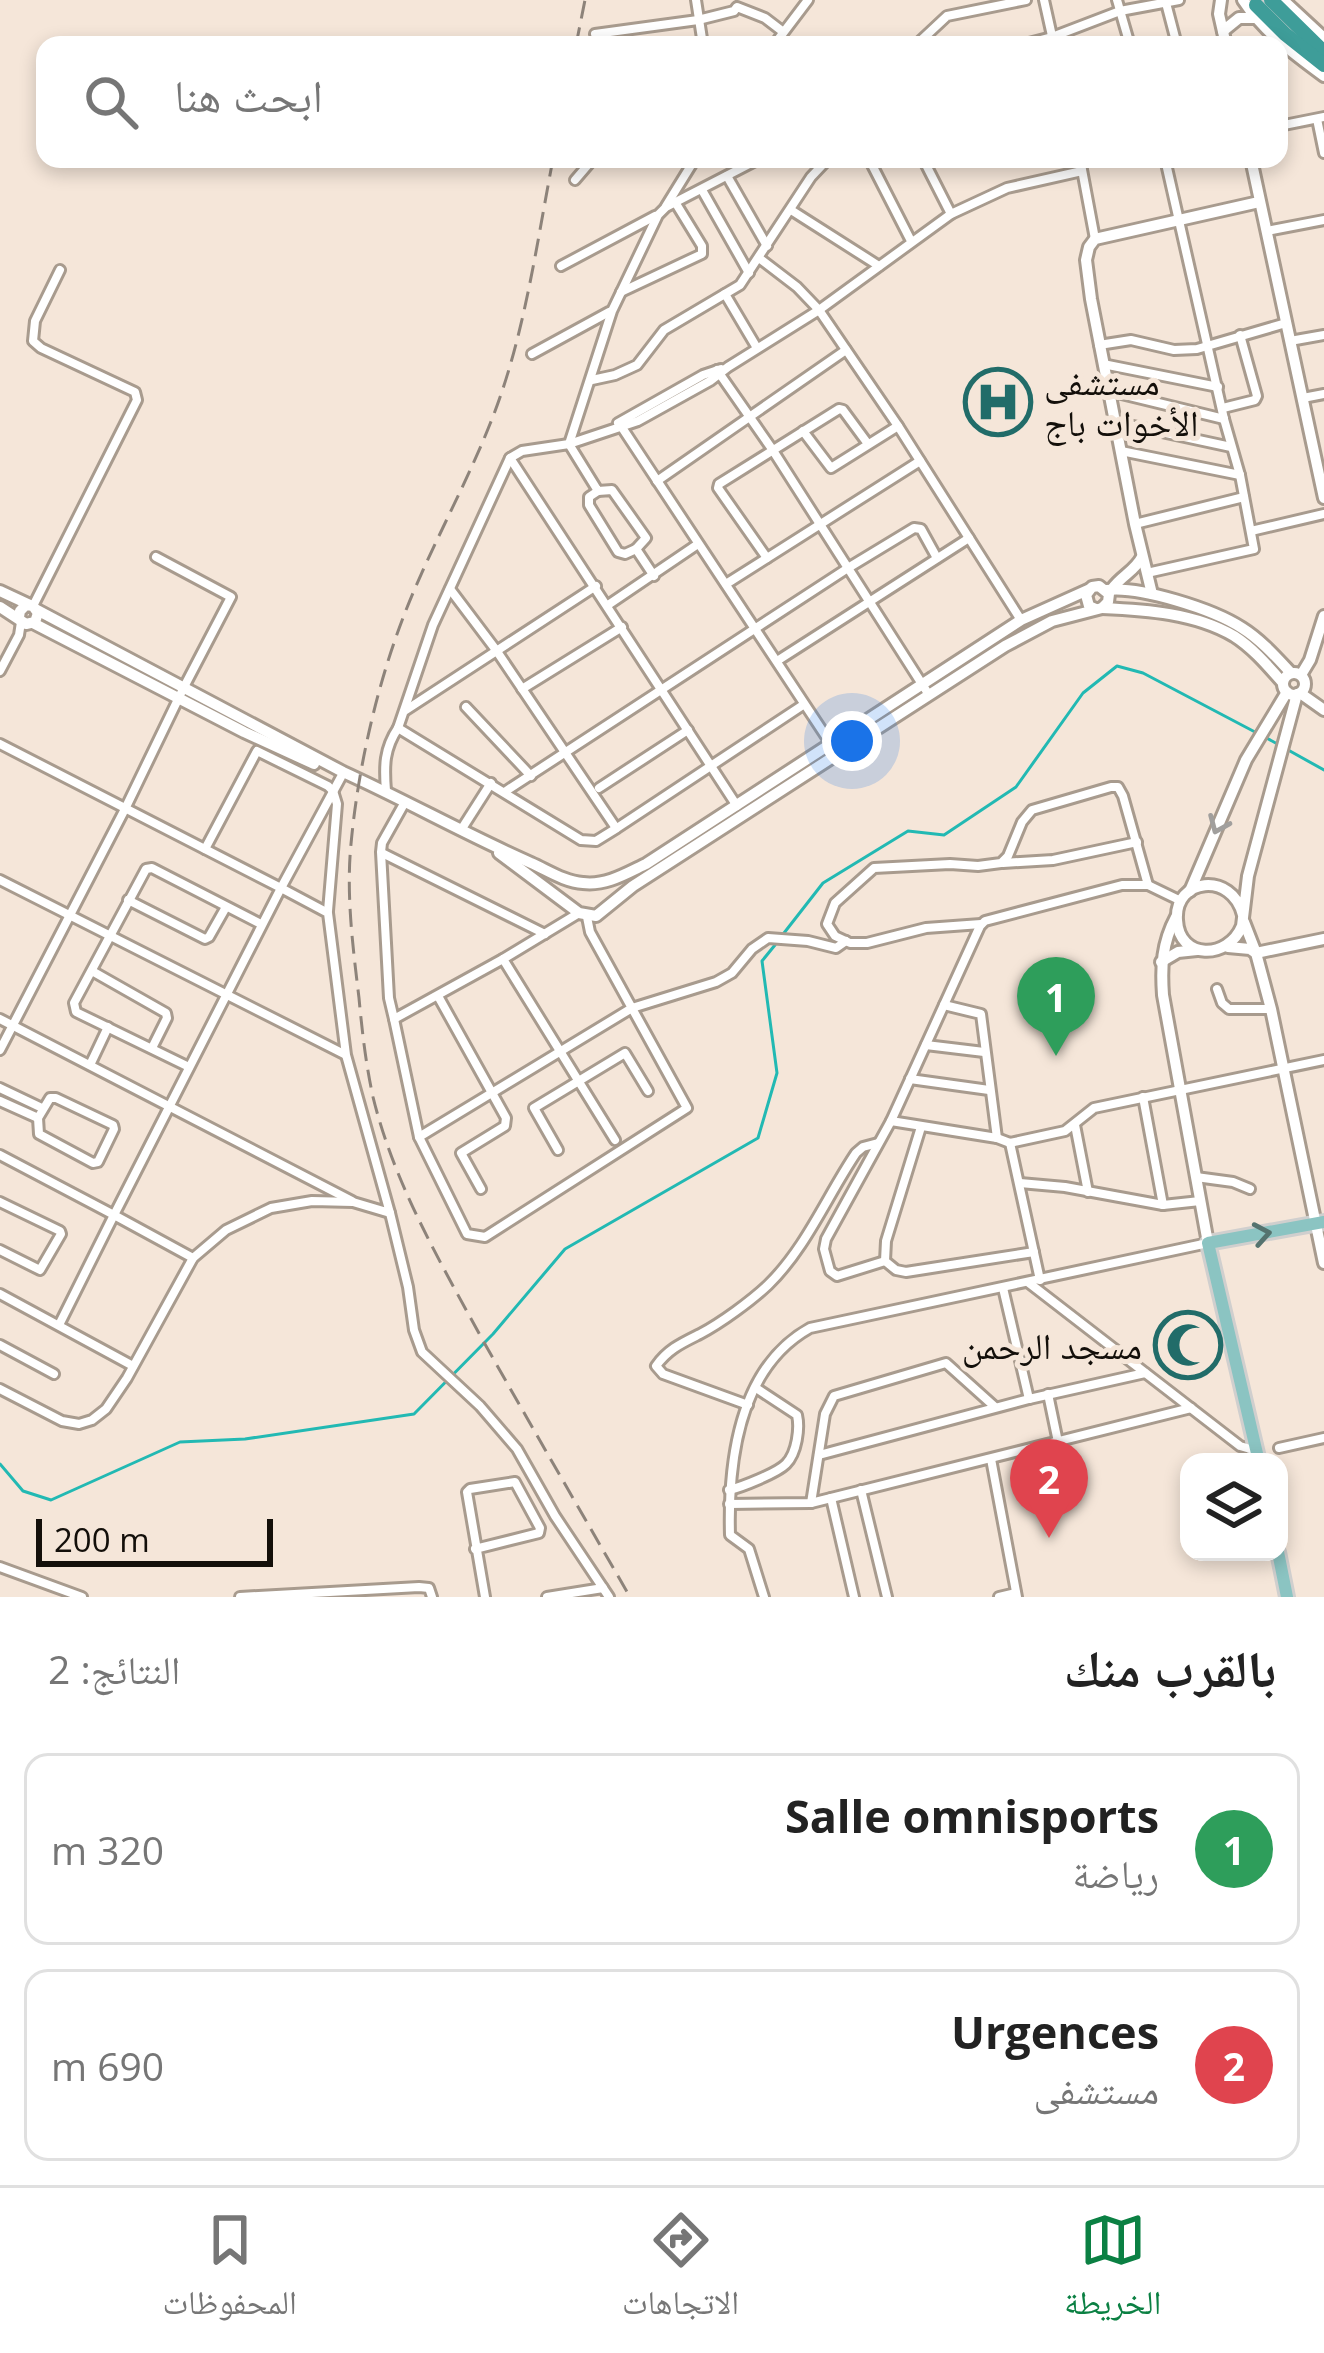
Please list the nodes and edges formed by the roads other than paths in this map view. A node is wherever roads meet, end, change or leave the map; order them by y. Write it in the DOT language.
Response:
graph roads {
  1 [pos="696,0"];
  2 [pos="762,0"];
  3 [pos="808,0"];
  4 [pos="1026,0"];
  5 [pos="1044,0"];
  6 [pos="1117,0"];
  7 [pos="1179,0"];
  8 [pos="1283,0"];
  9 [pos="1166,3"];
  10 [pos="972,5"];
  11 [pos="1219,5"];
  12 [pos="1256,6"];
  13 [pos="1120,11"];
  14 [pos="765,18"];
  15 [pos="698,20"];
  16 [pos="782,31"];
  17 [pos="1223,31"];
  18 [pos="595,34"];
  19 [pos="701,36"];
  20 [pos="779,36"];
  21 [pos="926,36"];
  22 [pos="1052,36"];
  23 [pos="1061,36"];
  24 [pos="1127,36"];
  25 [pos="1175,36"];
  26 [pos="1224,36"];
  27 [pos="1277,36"];
  28 [pos="1288,36"];
  29 [pos="1288,36"];
  30 [pos="1324,38"];
  31 [pos="1288,49"];
  32 [pos="1324,52"];
  33 [pos="1324,65"];
  34 [pos="1324,76"];
  35 [pos="1320,118"];
  36 [pos="1288,124"];
  37 [pos="1324,153"];
  38 [pos="585,168"];
  39 [pos="689,168"];
  40 [pos="742,168"];
  41 [pos="818,168"];
  42 [pos="873,168"];
  43 [pos="927,168"];
  44 [pos="1082,168"];
  45 [pos="1168,168"];
  46 [pos="1253,168"];
  47 [pos="1082,171"];
  48 [pos="727,176"];
  49 [pos="575,180"];
  50 [pos="702,190"];
  51 [pos="1259,202"];
  52 [pos="670,205"];
  53 [pos="791,210"];
  54 [pos="951,214"];
  55 [pos="658,215"];
  56 [pos="1324,220"];
  57 [pos="1180,221"];
  58 [pos="1265,232"];
  59 [pos="1095,239"];
  60 [pos="911,241"];
  61 [pos="766,247"];
  62 [pos="759,257"];
  63 [pos="561,266"];
  64 [pos="879,266"];
  65 [pos="60,269"];
  66 [pos="749,273"];
  67 [pos="620,292"];
  68 [pos="725,294"];
  69 [pos="819,310"];
  70 [pos="611,311"];
  71 [pos="1286,322"];
  72 [pos="1240,335"];
  73 [pos="1324,335"];
  74 [pos="1290,341"];
  75 [pos="1099,345"];
  76 [pos="1209,346"];
  77 [pos="757,348"];
  78 [pos="846,350"];
  79 [pos="532,354"];
  80 [pos="1103,364"];
  81 [pos="722,370"];
  82 [pos="591,380"];
  83 [pos="1218,388"];
  84 [pos="1108,390"];
  85 [pos="1324,394"];
  86 [pos="1303,398"];
  87 [pos="1224,414"];
  88 [pos="751,417"];
  89 [pos="1115,422"];
  90 [pos="618,426"];
  91 [pos="898,426"];
  92 [pos="803,431"];
  93 [pos="568,443"];
  94 [pos="868,444"];
  95 [pos="1231,447"];
  96 [pos="772,449"];
  97 [pos="1121,451"];
  98 [pos="510,458"];
  99 [pos="920,461"];
  100 [pos="1240,475"];
  101 [pos="657,481"];
  102 [pos="598,491"];
  103 [pos="1244,497"];
  104 [pos="1324,498"];
  105 [pos="1324,514"];
  106 [pos="1135,524"];
  107 [pos="819,525"];
  108 [pos="1252,531"];
  109 [pos="970,538"];
  110 [pos="698,544"];
  111 [pos="636,549"];
  112 [pos="156,557"];
  113 [pos="1142,557"];
  114 [pos="767,558"];
  115 [pos="937,558"];
  116 [pos="848,568"];
  117 [pos="1147,573"];
  118 [pos="654,576"];
  119 [pos="726,584"];
  120 [pos="596,586"];
  121 [pos="450,587"];
  122 [pos="1090,589"];
  123 [pos="0,590"];
  124 [pos="1110,590"];
  125 [pos="1152,594"];
  126 [pos="870,603"];
  127 [pos="608,605"];
  128 [pos="0,607"];
  129 [pos="33,607"];
  130 [pos="1099,609"];
  131 [pos="1324,616"];
  132 [pos="1022,620"];
  133 [pos="26,621"];
  134 [pos="622,627"];
  135 [pos="756,629"];
  136 [pos="496,650"];
  137 [pos="777,661"];
  138 [pos="0,671"];
  139 [pos="1293,685"];
  140 [pos="522,688"];
  141 [pos="662,689"];
  142 [pos="927,690"];
  143 [pos="181,693"];
  144 [pos="803,705"];
  145 [pos="466,707"];
  146 [pos="1324,710"];
  147 [pos="404,712"];
  148 [pos="398,728"];
  149 [pos="688,730"];
  150 [pos="262,740"];
  151 [pos="0,744"];
  152 [pos="832,745"];
  153 [pos="565,752"];
  154 [pos="712,766"];
  155 [pos="531,776"];
  156 [pos="341,777"];
  157 [pos="491,783"];
  158 [pos="599,788"];
  159 [pos="333,791"];
  160 [pos="386,791"];
  161 [pos="505,792"];
  162 [pos="405,802"];
  163 [pos="737,806"];
  164 [pos="125,809"];
  165 [pos="617,828"];
  166 [pos="461,830"];
  167 [pos="1137,842"];
  168 [pos="491,847"];
  169 [pos="205,849"];
  170 [pos="381,852"];
  171 [pos="1001,863"];
  172 [pos="1250,866"];
  173 [pos="0,880"];
  174 [pos="606,881"];
  175 [pos="586,884"];
  176 [pos="1148,885"];
  177 [pos="1222,887"];
  178 [pos="281,888"];
  179 [pos="1186,896"];
  180 [pos="128,900"];
  181 [pos="226,907"];
  182 [pos="608,909"];
  183 [pos="328,913"];
  184 [pos="581,914"];
  185 [pos="70,915"];
  186 [pos="1177,915"];
  187 [pos="1243,917"];
  188 [pos="261,924"];
  189 [pos="982,924"];
  190 [pos="545,934"];
  191 [pos="110,935"];
  192 [pos="1324,939"];
  193 [pos="846,941"];
  194 [pos="1227,947"];
  195 [pos="1200,950"];
  196 [pos="1256,953"];
  197 [pos="503,959"];
  198 [pos="1161,962"];
  199 [pos="92,971"];
  200 [pos="1217,989"];
  201 [pos="226,994"];
  202 [pos="438,996"];
  203 [pos="944,1005"];
  204 [pos="632,1008"];
  205 [pos="1271,1010"];
  206 [pos="0,1019"];
  207 [pos="394,1019"];
  208 [pos="13,1025"];
  209 [pos="108,1027"];
  210 [pos="925,1045"];
  211 [pos="152,1048"];
  212 [pos="0,1050"];
  213 [pos="559,1051"];
  214 [pos="983,1052"];
  215 [pos="346,1055"];
  216 [pos="1324,1060"];
  217 [pos="90,1065"];
  218 [pos="189,1067"];
  219 [pos="1282,1069"];
  220 [pos="910,1079"];
  221 [pos="578,1082"];
  222 [pos="0,1088"];
  223 [pos="1179,1089"];
  224 [pos="988,1090"];
  225 [pos="648,1091"];
  226 [pos="494,1093"];
  227 [pos="1143,1097"];
  228 [pos="0,1101"];
  229 [pos="170,1106"];
  230 [pos="40,1113"];
  231 [pos="891,1121"];
  232 [pos="1075,1125"];
  233 [pos="921,1127"];
  234 [pos="419,1138"];
  235 [pos="997,1138"];
  236 [pos="615,1140"];
  237 [pos="878,1143"];
  238 [pos="1010,1143"];
  239 [pos="558,1150"];
  240 [pos="0,1155"];
  241 [pos="1196,1177"];
  242 [pos="1020,1183"];
  243 [pos="481,1189"];
  244 [pos="1250,1189"];
  245 [pos="1088,1192"];
  246 [pos="1200,1201"];
  247 [pos="0,1202"];
  248 [pos="353,1202"];
  249 [pos="1163,1204"];
  250 [pos="390,1213"];
  251 [pos="114,1215"];
  252 [pos="1320,1223"];
  253 [pos="1208,1243"];
  254 [pos="0,1250"];
  255 [pos="1034,1252"];
  256 [pos="193,1258"];
  257 [pos="885,1261"];
  258 [pos="1324,1263"];
  259 [pos="1040,1280"];
  260 [pos="1028,1282"];
  261 [pos="1003,1288"];
  262 [pos="0,1294"];
  263 [pos="59,1325"];
  264 [pos="0,1345"];
  265 [pos="134,1366"];
  266 [pos="1145,1373"];
  267 [pos="54,1374"];
  268 [pos="756,1388"];
  269 [pos="0,1389"];
  270 [pos="1048,1394"];
  271 [pos="1029,1399"];
  272 [pos="748,1405"];
  273 [pos="995,1407"];
  274 [pos="1191,1408"];
  275 [pos="1324,1438"];
  276 [pos="1058,1442"];
  277 [pos="1279,1448"];
  278 [pos="1251,1453"];
  279 [pos="1257,1453"];
  280 [pos="819,1455"];
  281 [pos="991,1459"];
  282 [pos="729,1490"];
  283 [pos="861,1490"];
  284 [pos="831,1498"];
  285 [pos="811,1503"];
  286 [pos="729,1504"];
  287 [pos="475,1549"];
  288 [pos="1280,1561"];
  289 [pos="0,1567"];
  290 [pos="606,1592"];
  291 [pos="1017,1595"];
  292 [pos="82,1597"];
  293 [pos="240,1597"];
  294 [pos="432,1597"];
  295 [pos="484,1597"];
  296 [pos="547,1597"];
  297 [pos="764,1597"];
  298 [pos="854,1597"];
  299 [pos="887,1597"];
  300 [pos="999,1597"];
  301 [pos="1287,1597"];
  1 -- 15 [label="street"];
  2 -- 14 [label="street"];
  3 -- 16 [label="street"];
  4 -- 10 [label="street"];
  5 -- 22 [label="street"];
  6 -- 13 [label="street"];
  7 -- 9 [label="street"];
  8 -- 30 [label="main road"];
  9 -- 13 [label="street"];
  9 -- 25 [label="street"];
  10 -- 21 [label="street"];
  11 -- 17 [label="main road"];
  12 -- 17 [label="main road"];
  12 -- 27 [label="main road"];
  12 -- 28 [label="highway"];
  12 -- 32 [label="highway"];
  13 -- 23 [label="street"];
  13 -- 24 [label="street"];
  14 -- 15 [label="street"];
  14 -- 16 [label="street"];
  15 -- 18 [label="street"];
  15 -- 19 [label="street"];
  16 -- 20 [label="street"];
  17 -- 26 [label="main road"];
  29 -- 33 [label="highway"];
  31 -- 34 [label="main road"];
  35 -- 36 [label="street"];
  35 -- 37 [label="street"];
  38 -- 49 [label="street"];
  39 -- 52 [label="street"];
  40 -- 48 [label="street"];
  41 -- 53 [label="street"];
  42 -- 60 [label="street"];
  43 -- 54 [label="street"];
  44 -- 47 [label="street"];
  45 -- 57 [label="street"];
  46 -- 51 [label="main road"];
  47 -- 54 [label="street"];
  47 -- 59 [label="street"];
  48 -- 50 [label="street"];
  48 -- 61 [label="street"];
  50 -- 52 [label="street"];
  50 -- 66 [label="street"];
  51 -- 57 [label="main road"];
  51 -- 58 [label="main road"];
  52 -- 55 [label="street"];
  52 -- 67 [label="street"];
  53 -- 61 [label="street"];
  53 -- 64 [label="street"];
  54 -- 60 [label="street"];
  55 -- 63 [label="street"];
  55 -- 67 [label="street"];
  56 -- 58 [label="street"];
  57 -- 59 [label="main road"];
  57 -- 76 [label="street"];
  58 -- 71 [label="main road"];
  59 -- 75 [label="main road"];
  60 -- 64 [label="street"];
  61 -- 62 [label="street"];
  62 -- 66 [label="street"];
  62 -- 69 [label="street"];
  64 -- 69 [label="street"];
  65 -- 129 [label="street"];
  66 -- 68 [label="street"];
  67 -- 70 [label="street"];
  68 -- 77 [label="street"];
  68 -- 82 [label="street"];
  69 -- 77 [label="street"];
  69 -- 78 [label="street"];
  70 -- 79 [label="street"];
  70 -- 82 [label="street"];
  71 -- 72 [label="street"];
  71 -- 74 [label="main road"];
  72 -- 76 [label="street"];
  72 -- 87 [label="street"];
  73 -- 74 [label="street"];
  74 -- 86 [label="main road"];
  75 -- 76 [label="street"];
  75 -- 80 [label="main road"];
  76 -- 83 [label="street"];
  77 -- 81 [label="street"];
  78 -- 88 [label="street"];
  78 -- 91 [label="street"];
  80 -- 83 [label="street"];
  80 -- 84 [label="main road"];
  81 -- 88 [label="street"];
  81 -- 90 [label="street"];
  82 -- 93 [label="street"];
  83 -- 87 [label="street"];
  84 -- 87 [label="street"];
  84 -- 89 [label="main road"];
  85 -- 86 [label="street"];
  86 -- 104 [label="main road"];
  87 -- 95 [label="street"];
  88 -- 96 [label="street"];
  88 -- 101 [label="street"];
  89 -- 95 [label="street"];
  89 -- 97 [label="main road"];
  90 -- 93 [label="street"];
  90 -- 101 [label="street"];
  91 -- 94 [label="street"];
  91 -- 99 [label="street"];
  92 -- 94 [label="street"];
  92 -- 94 [label="street"];
  92 -- 96 [label="street"];
  93 -- 98 [label="street"];
  93 -- 102 [label="street"];
  95 -- 100 [label="street"];
  96 -- 107 [label="street"];
  96 -- 114 [label="street"];
  97 -- 100 [label="street"];
  97 -- 106 [label="main road"];
  98 -- 120 [label="street"];
  98 -- 121 [label="street"];
  99 -- 107 [label="street"];
  99 -- 109 [label="street"];
  100 -- 103 [label="street"];
  101 -- 110 [label="street"];
  102 -- 111 [label="street"];
  102 -- 111 [label="street"];
  103 -- 106 [label="street"];
  103 -- 108 [label="street"];
  105 -- 108 [label="street"];
  106 -- 113 [label="main road"];
  107 -- 114 [label="street"];
  107 -- 116 [label="street"];
  108 -- 117 [label="street"];
  109 -- 115 [label="street"];
  109 -- 132 [label="street"];
  110 -- 118 [label="street"];
  110 -- 119 [label="street"];
  111 -- 118 [label="street"];
  112 -- 143 [label="street"];
  113 -- 117 [label="main road"];
  113 -- 124 [label="main road"];
  114 -- 119 [label="street"];
  115 -- 116 [label="street"];
  115 -- 126 [label="street"];
  116 -- 126 [label="street"];
  116 -- 135 [label="street"];
  117 -- 125 [label="main road"];
  118 -- 127 [label="street"];
  119 -- 135 [label="street"];
  120 -- 127 [label="street"];
  120 -- 136 [label="street"];
  121 -- 136 [label="street"];
  121 -- 147 [label="street"];
  122 -- 124 [label="main road"];
  122 -- 130 [label="main road"];
  122 -- 132 [label="main road"];
  123 -- 129 [label="main road"];
  124 -- 125 [label="main road"];
  124 -- 130 [label="main road"];
  125 -- 139 [label="main road"];
  126 -- 137 [label="street"];
  126 -- 142 [label="street"];
  127 -- 134 [label="street"];
  128 -- 133 [label="main road"];
  129 -- 133 [label="main road"];
  129 -- 143 [label="main road"];
  130 -- 139 [label="main road"];
  130 -- 142 [label="main road"];
  131 -- 139 [label="main road"];
  132 -- 142 [label="main road"];
  133 -- 138 [label="street"];
  133 -- 143 [label="main road"];
  134 -- 140 [label="street"];
  134 -- 141 [label="street"];
  135 -- 137 [label="street"];
  135 -- 141 [label="street"];
  136 -- 140 [label="street"];
  136 -- 147 [label="street"];
  137 -- 144 [label="street"];
  139 -- 146 [label="main road"];
  139 -- 172 [label="main road"];
  139 -- 179 [label="main road, one-way"];
  140 -- 153 [label="street"];
  141 -- 149 [label="street"];
  141 -- 153 [label="street"];
  142 -- 152 [label="main road"];
  142 -- 182 [label="main road"];
  143 -- 150 [label="main road"];
  143 -- 164 [label="street"];
  144 -- 152 [label="street"];
  144 -- 154 [label="street"];
  145 -- 155 [label="street"];
  147 -- 148 [label="street"];
  148 -- 157 [label="street"];
  148 -- 160 [label="street"];
  149 -- 154 [label="street"];
  149 -- 158 [label="street"];
  150 -- 156 [label="main road"];
  150 -- 159 [label="street"];
  150 -- 160 [label="main road"];
  150 -- 169 [label="street"];
  151 -- 164 [label="street"];
  152 -- 163 [label="main road"];
  153 -- 155 [label="street"];
  153 -- 165 [label="street"];
  154 -- 163 [label="street"];
  154 -- 165 [label="street"];
  155 -- 161 [label="street"];
  156 -- 159 [label="street"];
  156 -- 162 [label="main road"];
  157 -- 161 [label="street"];
  157 -- 166 [label="street"];
  159 -- 178 [label="street"];
  159 -- 183 [label="street"];
  160 -- 162 [label="main road"];
  161 -- 165 [label="street"];
  162 -- 166 [label="main road"];
  162 -- 170 [label="street"];
  163 -- 174 [label="main road"];
  164 -- 169 [label="street"];
  164 -- 185 [label="street"];
  166 -- 168 [label="main road"];
  167 -- 171 [label="street"];
  167 -- 171 [label="street"];
  167 -- 176 [label="street"];
  168 -- 175 [label="main road"];
  168 -- 184 [label="main road"];
  169 -- 178 [label="street"];
  170 -- 190 [label="street"];
  170 -- 207 [label="street"];
  171 -- 193 [label="street"];
  172 -- 177 [label="main road"];
  172 -- 187 [label="main road"];
  173 -- 185 [label="street"];
  174 -- 175 [label="main road"];
  174 -- 182 [label="main road"];
  175 -- 184 [label="main road"];
  176 -- 179 [label="street"];
  176 -- 189 [label="street"];
  177 -- 179 [label="main road"];
  177 -- 187 [label="main road"];
  178 -- 183 [label="street"];
  178 -- 188 [label="street"];
  179 -- 186 [label="main road"];
  180 -- 181 [label="street"];
  180 -- 181 [label="street"];
  180 -- 191 [label="street"];
  181 -- 188 [label="street"];
  182 -- 184 [label="main road"];
  183 -- 215 [label="street"];
  184 -- 190 [label="street"];
  184 -- 204 [label="street"];
  185 -- 191 [label="street"];
  185 -- 208 [label="street"];
  186 -- 195 [label="main road"];
  186 -- 198 [label="main road"];
  187 -- 194 [label="main road"];
  187 -- 196 [label="main road"];
  188 -- 201 [label="street"];
  189 -- 193 [label="street"];
  189 -- 203 [label="street"];
  190 -- 197 [label="street"];
  191 -- 199 [label="street"];
  191 -- 201 [label="street"];
  192 -- 196 [label="main road"];
  193 -- 204 [label="street"];
  194 -- 195 [label="main road"];
  194 -- 196 [label="main road"];
  195 -- 198 [label="main road"];
  196 -- 205 [label="main road"];
  197 -- 202 [label="street"];
  197 -- 213 [label="street"];
  198 -- 223 [label="main road"];
  199 -- 209 [label="street"];
  199 -- 211 [label="street"];
  200 -- 205 [label="street"];
  201 -- 215 [label="street"];
  201 -- 218 [label="street"];
  202 -- 207 [label="street"];
  202 -- 226 [label="street"];
  203 -- 210 [label="street"];
  203 -- 214 [label="street"];
  204 -- 213 [label="street"];
  204 -- 234 [label="street"];
  205 -- 219 [label="main road"];
  206 -- 208 [label="street"];
  207 -- 234 [label="street"];
  208 -- 212 [label="street"];
  208 -- 217 [label="street"];
  209 -- 211 [label="street"];
  209 -- 217 [label="street"];
  210 -- 214 [label="street"];
  210 -- 220 [label="street"];
  211 -- 218 [label="street"];
  213 -- 221 [label="street"];
  213 -- 226 [label="street"];
  214 -- 224 [label="street"];
  215 -- 250 [label="street"];
  216 -- 219 [label="street"];
  217 -- 229 [label="street"];
  218 -- 229 [label="street"];
  219 -- 223 [label="street"];
  219 -- 252 [label="main road"];
  220 -- 224 [label="street"];
  220 -- 231 [label="street"];
  221 -- 225 [label="street"];
  221 -- 236 [label="street"];
  221 -- 239 [label="street"];
  222 -- 230 [label="street"];
  223 -- 227 [label="street"];
  223 -- 241 [label="main road"];
  224 -- 235 [label="street"];
  226 -- 234 [label="street"];
  226 -- 243 [label="street"];
  227 -- 232 [label="street"];
  227 -- 249 [label="street"];
  228 -- 230 [label="street"];
  229 -- 248 [label="street"];
  229 -- 251 [label="street"];
  230 -- 230 [label="street"];
  231 -- 233 [label="street"];
  231 -- 237 [label="street"];
  232 -- 238 [label="street"];
  232 -- 245 [label="street"];
  233 -- 235 [label="street"];
  233 -- 257 [label="street"];
  235 -- 238 [label="street"];
  237 -- 257 [label="street"];
  237 -- 272 [label="street"];
  238 -- 242 [label="street"];
  240 -- 251 [label="street"];
  241 -- 244 [label="street"];
  241 -- 246 [label="main road"];
  242 -- 245 [label="street"];
  242 -- 255 [label="street"];
  245 -- 249 [label="street"];
  246 -- 249 [label="street"];
  246 -- 253 [label="main road"];
  247 -- 254 [label="street"];
  248 -- 250 [label="street"];
  248 -- 256 [label="street"];
  250 -- 290 [label="street"];
  251 -- 256 [label="street"];
  251 -- 263 [label="street"];
  253 -- 252 [label="main road, one-way"];
  252 -- 258 [label="main road"];
  253 -- 259 [label="street"];
  253 -- 279 [label="main road"];
  255 -- 257 [label="street"];
  255 -- 259 [label="street"];
  256 -- 265 [label="street"];
  259 -- 260 [label="street"];
  260 -- 261 [label="street"];
  260 -- 266 [label="street"];
  261 -- 268 [label="street"];
  261 -- 271 [label="street"];
  262 -- 263 [label="street"];
  263 -- 265 [label="street"];
  264 -- 267 [label="street"];
  265 -- 269 [label="street"];
  266 -- 270 [label="street"];
  266 -- 274 [label="street"];
  268 -- 272 [label="street"];
  268 -- 282 [label="street"];
  270 -- 271 [label="street"];
  270 -- 276 [label="street"];
  271 -- 273 [label="street"];
  272 -- 282 [label="street"];
  273 -- 280 [label="street"];
  273 -- 280 [label="street"];
  274 -- 276 [label="street"];
  274 -- 278 [label="street"];
  275 -- 277 [label="street"];
  276 -- 281 [label="street"];
  280 -- 285 [label="street"];
  281 -- 283 [label="street"];
  281 -- 291 [label="street"];
  282 -- 286 [label="street"];
  283 -- 284 [label="street"];
  283 -- 299 [label="street"];
  284 -- 285 [label="street"];
  284 -- 298 [label="street"];
  285 -- 286 [label="street"];
  286 -- 297 [label="street"];
  287 -- 287 [label="street"];
  287 -- 295 [label="street"];
  288 -- 301 [label="main road"];
  289 -- 292 [label="street"];
  290 -- 296 [label="street"];
  291 -- 300 [label="street"];
  293 -- 294 [label="street"];
}
